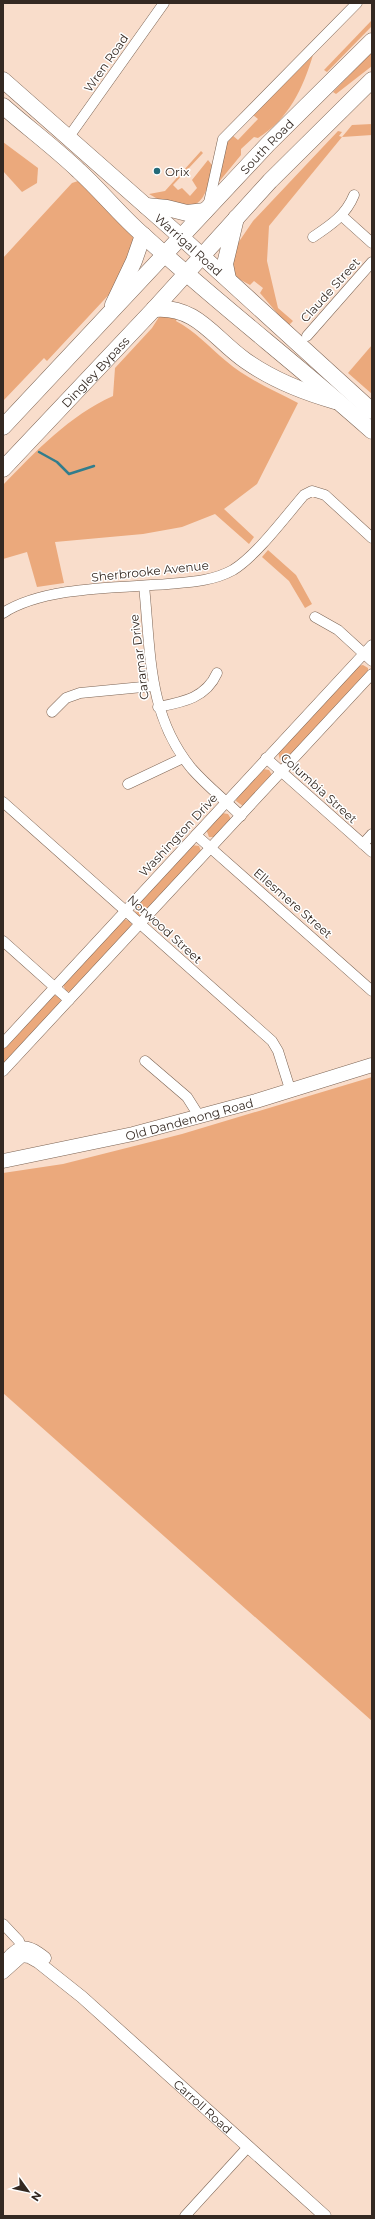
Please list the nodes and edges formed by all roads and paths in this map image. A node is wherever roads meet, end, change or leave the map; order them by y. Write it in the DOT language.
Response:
graph roads {
  1 [pos="164,3"];
  2 [pos="357,3"];
  3 [pos="372,41"];
  4 [pos="3,80"];
  5 [pos="372,80"];
  6 [pos="3,106"];
  7 [pos="68,138"];
  8 [pos="354,195"];
  9 [pos="146,206"];
  10 [pos="206,210"];
  11 [pos="342,216"];
  12 [pos="236,218"];
  13 [pos="143,235"];
  14 [pos="181,237"];
  15 [pos="313,237"];
  16 [pos="372,243"];
  17 [pos="165,255"];
  18 [pos="202,256"];
  19 [pos="372,262"];
  20 [pos="186,274"];
  21 [pos="228,279"];
  22 [pos="154,309"];
  23 [pos="109,314"];
  24 [pos="307,336"];
  25 [pos="340,403"];
  26 [pos="372,411"];
  27 [pos="3,427"];
  28 [pos="372,431"];
  29 [pos="3,468"];
  30 [pos="372,538"];
  31 [pos="144,586"];
  32 [pos="3,613"];
  33 [pos="315,617"];
  34 [pos="372,645"];
  35 [pos="364,654"];
  36 [pos="372,661"];
  37 [pos="217,672"];
  38 [pos="372,674"];
  39 [pos="153,686"];
  40 [pos="158,707"];
  41 [pos="52,712"];
  42 [pos="184,758"];
  43 [pos="266,758"];
  44 [pos="282,772"];
  45 [pos="128,784"];
  46 [pos="3,802"];
  47 [pos="226,802"];
  48 [pos="241,816"];
  49 [pos="372,834"];
  50 [pos="196,835"];
  51 [pos="363,844"];
  52 [pos="211,848"];
  53 [pos="372,852"];
  54 [pos="126,911"];
  55 [pos="140,924"];
  56 [pos="3,941"];
  57 [pos="55,987"];
  58 [pos="372,991"];
  59 [pos="69,1000"];
  60 [pos="3,1042"];
  61 [pos="145,1061"];
  62 [pos="372,1065"];
  63 [pos="3,1072"];
  64 [pos="290,1089"];
  65 [pos="199,1116"];
  66 [pos="3,1162"];
  67 [pos="3,1924"];
  68 [pos="21,1952"];
  69 [pos="3,1963"];
  70 [pos="3,1973"];
  71 [pos="248,2147"];
  72 [pos="186,2216"];
  73 [pos="325,2216"];
  1 -- 7 [label="street, Wren Road"];
  2 -- 10 [label="street"];
  3 -- 10 [label="highway, South Road"];
  4 -- 7 [label="highway, Warrigal Road"];
  5 -- 12 [label="highway"];
  6 -- 13 [label="highway, Warrigal Road"];
  7 -- 9 [label="highway, Warrigal Road"];
  8 -- 11 [label="street"];
  9 -- 10 [label="highway"];
  9 -- 14 [label="highway, Warrigal Road"];
  10 -- 14 [label="highway, South Road"];
  11 -- 15 [label="street"];
  11 -- 16 [label="street"];
  12 -- 18 [label="highway"];
  12 -- 21 [label="highway"];
  13 -- 17 [label="highway, Warrigal Road"];
  13 -- 23 [label="highway"];
  14 -- 17 [label="highway, South Road"];
  14 -- 18 [label="highway, Warrigal Road"];
  17 -- 20 [label="highway, Warrigal Road"];
  17 -- 23 [label="highway"];
  18 -- 20 [label="highway"];
  18 -- 21 [label="highway, Warrigal Road"];
  19 -- 24 [label="street, Claude Street"];
  20 -- 22 [label="highway, Dingley Bypass"];
  20 -- 25 [label="highway, Warrigal Road"];
  21 -- 26 [label="highway, Warrigal Road"];
  22 -- 25 [label="highway"];
  22 -- 29 [label="highway, Dingley Bypass"];
  23 -- 27 [label="highway"];
  25 -- 28 [label="highway, Warrigal Road"];
  30 -- 31 [label="street, Sherbrooke Avenue"];
  31 -- 32 [label="street, Sherbrooke Avenue"];
  31 -- 39 [label="street, Caramar Drive"];
  33 -- 35 [label="street"];
  34 -- 35 [label="street, Washington Drive"];
  35 -- 36 [label="street"];
  35 -- 43 [label="street, Washington Drive"];
  37 -- 40 [label="street"];
  38 -- 44 [label="street"];
  39 -- 40 [label="street, Caramar Drive"];
  39 -- 41 [label="street"];
  40 -- 42 [label="street, Caramar Drive"];
  42 -- 45 [label="street"];
  42 -- 47 [label="street, Caramar Drive"];
  43 -- 44 [label="street, Columbia Street"];
  43 -- 47 [label="street, Washington Drive"];
  44 -- 48 [label="street"];
  44 -- 51 [label="street, Columbia Street"];
  46 -- 54 [label="street, Norwood Street"];
  47 -- 48 [label="street, Caramar Drive"];
  47 -- 50 [label="street, Washington Drive"];
  48 -- 52 [label="street"];
  49 -- 51 [label="street"];
  50 -- 52 [label="street, Ellesmere Street"];
  50 -- 54 [label="street, Washington Drive"];
  51 -- 53 [label="street, Columbia Street"];
  52 -- 55 [label="street"];
  52 -- 58 [label="street, Ellesmere Street"];
  54 -- 55 [label="street, Norwood Street"];
  54 -- 57 [label="street, Washington Drive"];
  55 -- 59 [label="street"];
  55 -- 64 [label="street, Norwood Street"];
  56 -- 57 [label="street"];
  57 -- 59 [label="street"];
  57 -- 60 [label="street, Washington Drive"];
  59 -- 63 [label="street"];
  61 -- 65 [label="street"];
  62 -- 64 [label="main road, Old Dandenong Road"];
  64 -- 65 [label="main road, Old Dandenong Road"];
  65 -- 66 [label="main road, Old Dandenong Road"];
  67 -- 68 [label="street"];
  68 -- 69 [label="street"];
  68 -- 70 [label="street"];
  68 -- 71 [label="street, Carroll Road"];
  71 -- 72 [label="street"];
  71 -- 73 [label="street, Carroll Road"];
}
